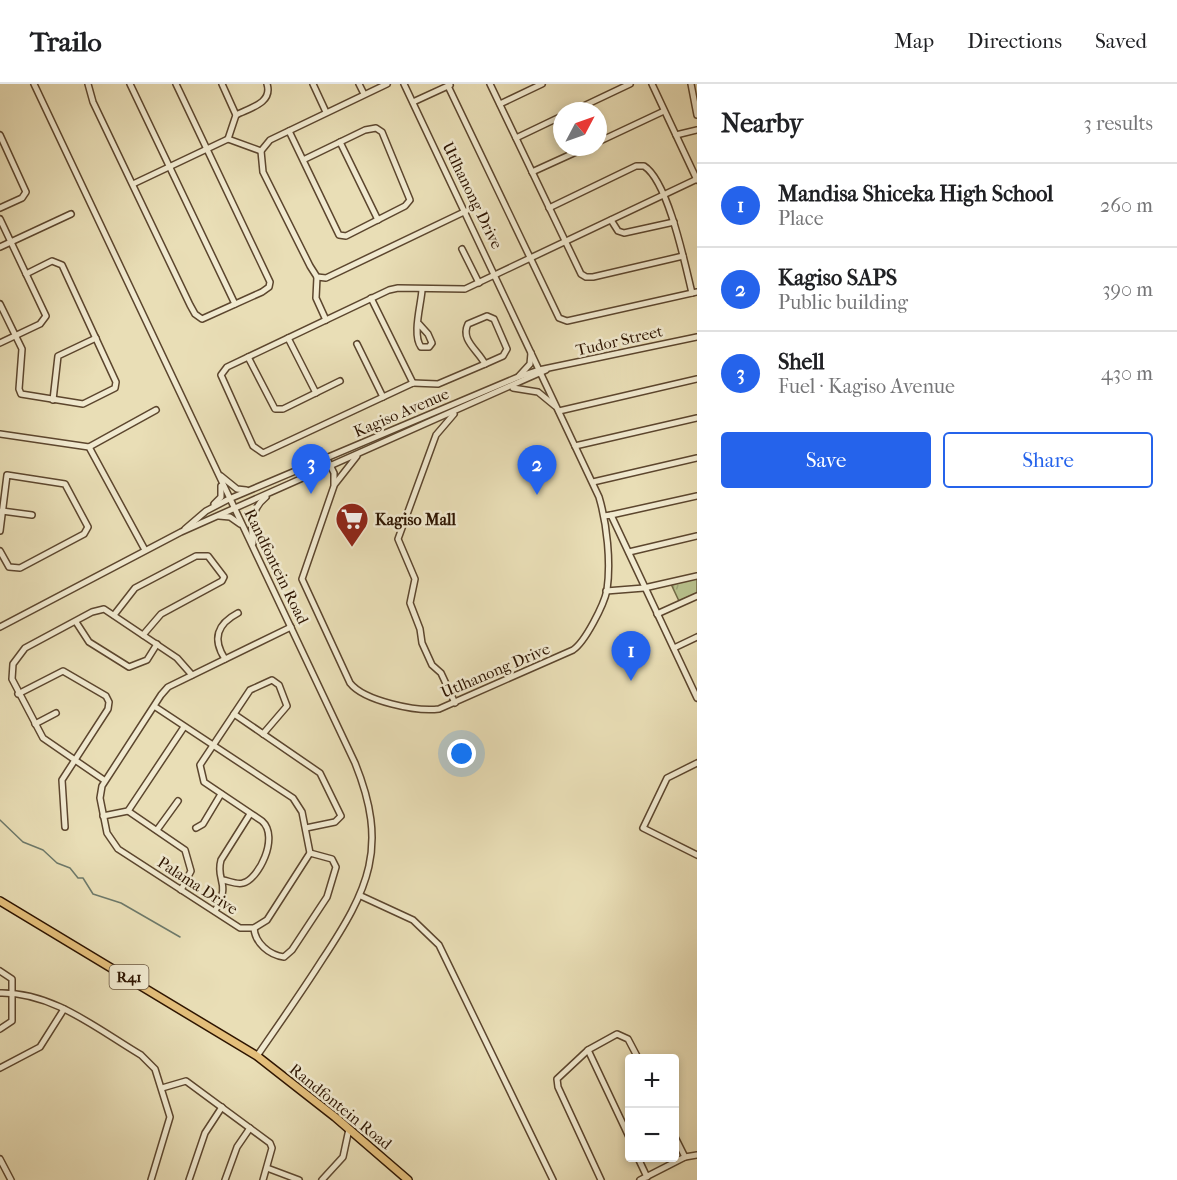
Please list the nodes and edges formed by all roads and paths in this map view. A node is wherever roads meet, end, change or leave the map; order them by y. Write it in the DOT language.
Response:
graph roads {
  1 [pos="34,84"];
  2 [pos="88,84"];
  3 [pos="130,84"];
  4 [pos="176,84"];
  5 [pos="222,84"];
  6 [pos="267,84"];
  7 [pos="313,84"];
  8 [pos="358,84"];
  9 [pos="387,84"];
  10 [pos="404,84"];
  11 [pos="490,84"];
  12 [pos="542,84"];
  13 [pos="609,84"];
  14 [pos="630,84"];
  15 [pos="652,84"];
  16 [pos="691,84"];
  17 [pos="450,85"];
  18 [pos="613,92"];
  19 [pos="364,94"];
  20 [pos="414,102"];
  21 [pos="592,102"];
  22 [pos="500,104"];
  23 [pos="664,111"];
  24 [pos="326,112"];
  25 [pos="236,115"];
  26 [pos="697,115"];
  27 [pos="553,120"];
  28 [pos="697,130"];
  29 [pos="289,131"];
  30 [pos="0,135"];
  31 [pos="676,135"];
  32 [pos="516,138"];
  33 [pos="607,138"];
  34 [pos="228,139"];
  35 [pos="340,142"];
  36 [pos="207,148"];
  37 [pos="261,151"];
  38 [pos="567,156"];
  39 [pos="303,160"];
  40 [pos="169,165"];
  41 [pos="532,172"];
  42 [pos="697,180"];
  43 [pos="133,184"];
  44 [pos="662,196"];
  45 [pos="0,208"];
  46 [pos="549,208"];
  47 [pos="466,211"];
  48 [pos="71,214"];
  49 [pos="0,219"];
  50 [pos="378,220"];
  51 [pos="611,220"];
  52 [pos="674,222"];
  53 [pos="11,242"];
  54 [pos="566,242"];
  55 [pos="0,247"];
  56 [pos="462,249"];
  57 [pos="683,256"];
  58 [pos="530,258"];
  59 [pos="26,274"];
  60 [pos="496,275"];
  61 [pos="317,277"];
  62 [pos="478,283"];
  63 [pos="422,290"];
  64 [pos="695,292"];
  65 [pos="371,298"];
  66 [pos="0,304"];
  67 [pos="235,304"];
  68 [pos="326,320"];
  69 [pos="419,324"];
  70 [pos="16,336"];
  71 [pos="697,337"];
  72 [pos="96,338"];
  73 [pos="288,338"];
  74 [pos="0,343"];
  75 [pos="351,350"];
  76 [pos="531,352"];
  77 [pos="248,357"];
  78 [pos="485,364"];
  79 [pos="542,371"];
  80 [pos="518,377"];
  81 [pos="697,379"];
  82 [pos="340,381"];
  83 [pos="413,383"];
  84 [pos="511,387"];
  85 [pos="316,393"];
  86 [pos="383,397"];
  87 [pos="53,400"];
  88 [pos="156,410"];
  89 [pos="460,410"];
  90 [pos="558,410"];
  91 [pos="697,418"];
  92 [pos="0,434"];
  93 [pos="576,446"];
  94 [pos="89,447"];
  95 [pos="361,453"];
  96 [pos="697,458"];
  97 [pos="327,459"];
  98 [pos="331,466"];
  99 [pos="218,474"];
  100 [pos="3,475"];
  101 [pos="593,482"];
  102 [pos="334,486"];
  103 [pos="253,488"];
  104 [pos="272,492"];
  105 [pos="697,496"];
  106 [pos="229,499"];
  107 [pos="234,509"];
  108 [pos="2,511"];
  109 [pos="206,511"];
  110 [pos="32,515"];
  111 [pos="611,515"];
  112 [pos="216,516"];
  113 [pos="604,516"];
  114 [pos="242,525"];
  115 [pos="0,531"];
  116 [pos="181,532"];
  117 [pos="697,536"];
  118 [pos="145,550"];
  119 [pos="254,550"];
  120 [pos="0,551"];
  121 [pos="628,552"];
  122 [pos="697,576"];
  123 [pos="645,588"];
  124 [pos="606,591"];
  125 [pos="697,596"];
  126 [pos="238,613"];
  127 [pos="657,614"];
  128 [pos="114,615"];
  129 [pos="76,621"];
  130 [pos="0,627"];
  131 [pos="291,627"];
  132 [pos="143,634"];
  133 [pos="697,637"];
  134 [pos="157,644"];
  135 [pos="674,648"];
  136 [pos="225,659"];
  137 [pos="192,675"];
  138 [pos="697,679"];
  139 [pos="690,682"];
  140 [pos="18,694"];
  141 [pos="697,698"];
  142 [pos="455,703"];
  143 [pos="154,706"];
  144 [pos="56,713"];
  145 [pos="234,714"];
  146 [pos="34,724"];
  147 [pos="184,727"];
  148 [pos="263,734"];
  149 [pos="213,745"];
  150 [pos="300,748"];
  151 [pos="294,755"];
  152 [pos="73,760"];
  153 [pos="697,763"];
  154 [pos="104,780"];
  155 [pos="221,794"];
  156 [pos="178,801"];
  157 [pos="128,811"];
  158 [pos="250,814"];
  159 [pos="103,816"];
  160 [pos="65,827"];
  161 [pos="196,828"];
  162 [pos="306,828"];
  163 [pos="157,831"];
  164 [pos="310,853"];
  165 [pos="697,855"];
  166 [pos="224,880"];
  167 [pos="181,890"];
  168 [pos="361,896"];
  169 [pos="0,901"];
  170 [pos="214,911"];
  171 [pos="254,928"];
  172 [pos="0,971"];
  173 [pos="0,993"];
  174 [pos="14,993"];
  175 [pos="64,1009"];
  176 [pos="0,1029"];
  177 [pos="588,1050"];
  178 [pos="636,1054"];
  179 [pos="257,1056"];
  180 [pos="0,1068"];
  181 [pos="162,1088"];
  182 [pos="222,1107"];
  183 [pos="250,1128"];
  184 [pos="625,1128"];
  185 [pos="349,1129"];
  186 [pos="679,1144"];
  187 [pos="697,1155"];
  188 [pos="685,1157"];
  189 [pos="0,1159"];
  190 [pos="640,1162"];
  191 [pos="267,1168"];
  192 [pos="648,1177"];
  193 [pos="11,1180"];
  194 [pos="151,1180"];
  195 [pos="189,1180"];
  196 [pos="225,1180"];
  197 [pos="263,1180"];
  198 [pos="299,1180"];
  199 [pos="322,1180"];
  200 [pos="408,1180"];
  201 [pos="553,1180"];
  202 [pos="601,1180"];
  203 [pos="640,1180"];
  1 -- 99 [label="street, Randfontein Road"];
  2 -- 43 [label="street"];
  3 -- 40 [label="street"];
  4 -- 36 [label="street"];
  5 -- 25 [label="street"];
  6 -- 25 [label="street"];
  7 -- 24 [label="street"];
  8 -- 19 [label="street"];
  9 -- 19 [label="street"];
  10 -- 20 [label="street, Utlhanong Drive"];
  11 -- 22 [label="street"];
  12 -- 22 [label="street"];
  13 -- 18 [label="street"];
  14 -- 18 [label="street"];
  15 -- 23 [label="street"];
  16 -- 26 [label="street"];
  17 -- 20 [label="street"];
  17 -- 58 [label="street"];
  18 -- 21 [label="street"];
  19 -- 24 [label="street"];
  20 -- 47 [label="street, Utlhanong Drive"];
  22 -- 32 [label="street"];
  23 -- 31 [label="street"];
  23 -- 33 [label="street"];
  24 -- 29 [label="street"];
  25 -- 34 [label="street"];
  27 -- 32 [label="street"];
  28 -- 31 [label="street"];
  29 -- 37 [label="street"];
  29 -- 39 [label="street"];
  30 -- 45 [label="street"];
  31 -- 42 [label="street"];
  32 -- 41 [label="street"];
  34 -- 36 [label="street"];
  34 -- 37 [label="street"];
  35 -- 39 [label="street"];
  35 -- 50 [label="street"];
  35 -- 50 [label="street"];
  36 -- 40 [label="street"];
  36 -- 67 [label="street"];
  37 -- 61 [label="street"];
  38 -- 41 [label="street"];
  39 -- 50 [label="street"];
  40 -- 43 [label="street"];
  40 -- 67 [label="street"];
  41 -- 46 [label="street"];
  42 -- 44 [label="street"];
  43 -- 67 [label="street"];
  44 -- 46 [label="street"];
  44 -- 51 [label="street"];
  44 -- 52 [label="street"];
  46 -- 54 [label="street"];
  47 -- 60 [label="street, Utlhanong Drive"];
  47 -- 61 [label="street"];
  48 -- 53 [label="street"];
  49 -- 53 [label="street"];
  51 -- 52 [label="street"];
  51 -- 54 [label="street"];
  52 -- 57 [label="street"];
  53 -- 55 [label="street"];
  53 -- 59 [label="street"];
  54 -- 57 [label="street"];
  54 -- 58 [label="street"];
  56 -- 62 [label="street"];
  57 -- 64 [label="street"];
  58 -- 60 [label="street"];
  58 -- 64 [label="street"];
  59 -- 70 [label="street"];
  59 -- 72 [label="street"];
  60 -- 62 [label="street"];
  60 -- 76 [label="street, Utlhanong Drive"];
  61 -- 68 [label="street"];
  62 -- 63 [label="street"];
  63 -- 65 [label="street"];
  63 -- 69 [label="street"];
  65 -- 68 [label="street"];
  65 -- 83 [label="street"];
  66 -- 70 [label="street"];
  68 -- 73 [label="street"];
  70 -- 74 [label="street"];
  70 -- 87 [label="street"];
  71 -- 79 [label="street, Tudor Street"];
  72 -- 87 [label="street"];
  72 -- 87 [label="street"];
  73 -- 77 [label="street"];
  73 -- 85 [label="street"];
  75 -- 86 [label="street"];
  76 -- 79 [label="street, Utlhanong Drive"];
  76 -- 80 [label="street"];
  77 -- 85 [label="street"];
  77 -- 86 [label="street"];
  78 -- 78 [label="street"];
  78 -- 83 [label="street"];
  79 -- 80 [label="street, Kagiso Avenue"];
  79 -- 84 [label="street, Kagiso Avenue"];
  79 -- 90 [label="street, Utlhanong Drive"];
  80 -- 97 [label="street, Kagiso Avenue"];
  81 -- 90 [label="street"];
  82 -- 85 [label="street"];
  83 -- 86 [label="street"];
  84 -- 89 [label="street, Kagiso Avenue"];
  84 -- 90 [label="street"];
  88 -- 94 [label="street"];
  89 -- 95 [label="street, Kagiso Avenue"];
  89 -- 142 [label="street"];
  90 -- 93 [label="street, Utlhanong Drive"];
  91 -- 93 [label="street"];
  92 -- 94 [label="street"];
  93 -- 101 [label="street, Utlhanong Drive"];
  94 -- 118 [label="street"];
  95 -- 98 [label="street, Kagiso Avenue"];
  95 -- 102 [label="street"];
  96 -- 101 [label="street"];
  97 -- 98 [label="street, Utlhanong Drive"];
  97 -- 103 [label="street, Kagiso Avenue"];
  98 -- 102 [label="street, Utlhanong Drive"];
  98 -- 104 [label="street, Kagiso Avenue"];
  99 -- 103 [label="street"];
  99 -- 106 [label="street, Randfontein Road"];
  99 -- 109 [label="street"];
  100 -- 108 [label="street"];
  100 -- 120 [label="street"];
  101 -- 113 [label="street, Utlhanong Drive"];
  102 -- 142 [label="street, Utlhanong Drive"];
  103 -- 106 [label="street, Kagiso Avenue"];
  104 -- 107 [label="street, Kagiso Avenue"];
  104 -- 119 [label="street"];
  105 -- 111 [label="street"];
  106 -- 107 [label="street, Randfontein Road"];
  106 -- 109 [label="street, Kagiso Avenue"];
  107 -- 112 [label="street, Kagiso Avenue"];
  107 -- 114 [label="street, Randfontein Road"];
  108 -- 110 [label="street"];
  108 -- 115 [label="street"];
  109 -- 116 [label="street, Kagiso Avenue"];
  111 -- 113 [label="street"];
  111 -- 121 [label="street"];
  112 -- 114 [label="street"];
  112 -- 116 [label="street, Kagiso Avenue"];
  113 -- 124 [label="street, Utlhanong Drive"];
  114 -- 119 [label="street, Randfontein Road"];
  116 -- 118 [label="street, Kagiso Avenue"];
  117 -- 121 [label="street"];
  118 -- 130 [label="street, Kagiso Avenue"];
  119 -- 131 [label="street, Randfontein Road"];
  121 -- 123 [label="street"];
  122 -- 123 [label="street"];
  123 -- 124 [label="street"];
  123 -- 127 [label="street"];
  124 -- 142 [label="street, Utlhanong Drive"];
  125 -- 127 [label="street"];
  126 -- 136 [label="street"];
  127 -- 135 [label="street"];
  128 -- 129 [label="street"];
  128 -- 132 [label="street"];
  128 -- 132 [label="street"];
  129 -- 134 [label="street"];
  129 -- 140 [label="street"];
  131 -- 136 [label="street, Palama Drive"];
  131 -- 168 [label="street, Randfontein Road"];
  132 -- 134 [label="street"];
  133 -- 135 [label="street"];
  134 -- 137 [label="street"];
  135 -- 139 [label="street"];
  136 -- 137 [label="street, Palama Drive"];
  137 -- 143 [label="street, Palama Drive"];
  138 -- 139 [label="street"];
  139 -- 141 [label="street"];
  140 -- 146 [label="street"];
  140 -- 152 [label="street"];
  143 -- 147 [label="street"];
  143 -- 154 [label="street, Palama Drive"];
  144 -- 146 [label="street"];
  145 -- 148 [label="street"];
  145 -- 148 [label="street"];
  145 -- 149 [label="street"];
  146 -- 152 [label="street"];
  147 -- 149 [label="street"];
  147 -- 157 [label="street"];
  148 -- 151 [label="street"];
  149 -- 155 [label="street"];
  149 -- 162 [label="street"];
  150 -- 151 [label="street"];
  151 -- 162 [label="street"];
  152 -- 154 [label="street"];
  152 -- 160 [label="street"];
  153 -- 165 [label="street"];
  154 -- 159 [label="street, Palama Drive"];
  155 -- 158 [label="street"];
  155 -- 161 [label="street"];
  156 -- 163 [label="street"];
  157 -- 159 [label="street"];
  157 -- 163 [label="street"];
  158 -- 166 [label="street"];
  158 -- 166 [label="street"];
  159 -- 167 [label="street, Palama Drive"];
  162 -- 164 [label="street"];
  163 -- 167 [label="street"];
  164 -- 171 [label="street, Palama Drive"];
  164 -- 171 [label="street"];
  166 -- 170 [label="street"];
  167 -- 170 [label="street, Palama Drive"];
  168 -- 179 [label="street, Randfontein Road"];
  168 -- 201 [label="street"];
  169 -- 179 [label="main road, Randfontein Road / R41"];
  170 -- 171 [label="street, Palama Drive"];
  172 -- 174 [label="street"];
  173 -- 174 [label="street"];
  174 -- 175 [label="street"];
  174 -- 176 [label="street"];
  175 -- 180 [label="street"];
  175 -- 181 [label="street"];
  177 -- 178 [label="street"];
  177 -- 184 [label="street"];
  177 -- 202 [label="street"];
  179 -- 185 [label="main road, Randfontein Road / R41"];
  181 -- 182 [label="street"];
  181 -- 194 [label="street"];
  182 -- 183 [label="street"];
  182 -- 195 [label="street"];
  183 -- 191 [label="street"];
  183 -- 196 [label="street"];
  185 -- 199 [label="street"];
  185 -- 200 [label="main road, Randfontein Road / R41"];
  186 -- 188 [label="street"];
  187 -- 188 [label="street"];
  188 -- 192 [label="street"];
  189 -- 193 [label="street"];
  190 -- 192 [label="street"];
  191 -- 197 [label="street"];
  191 -- 198 [label="street"];
  192 -- 203 [label="street"];
}
